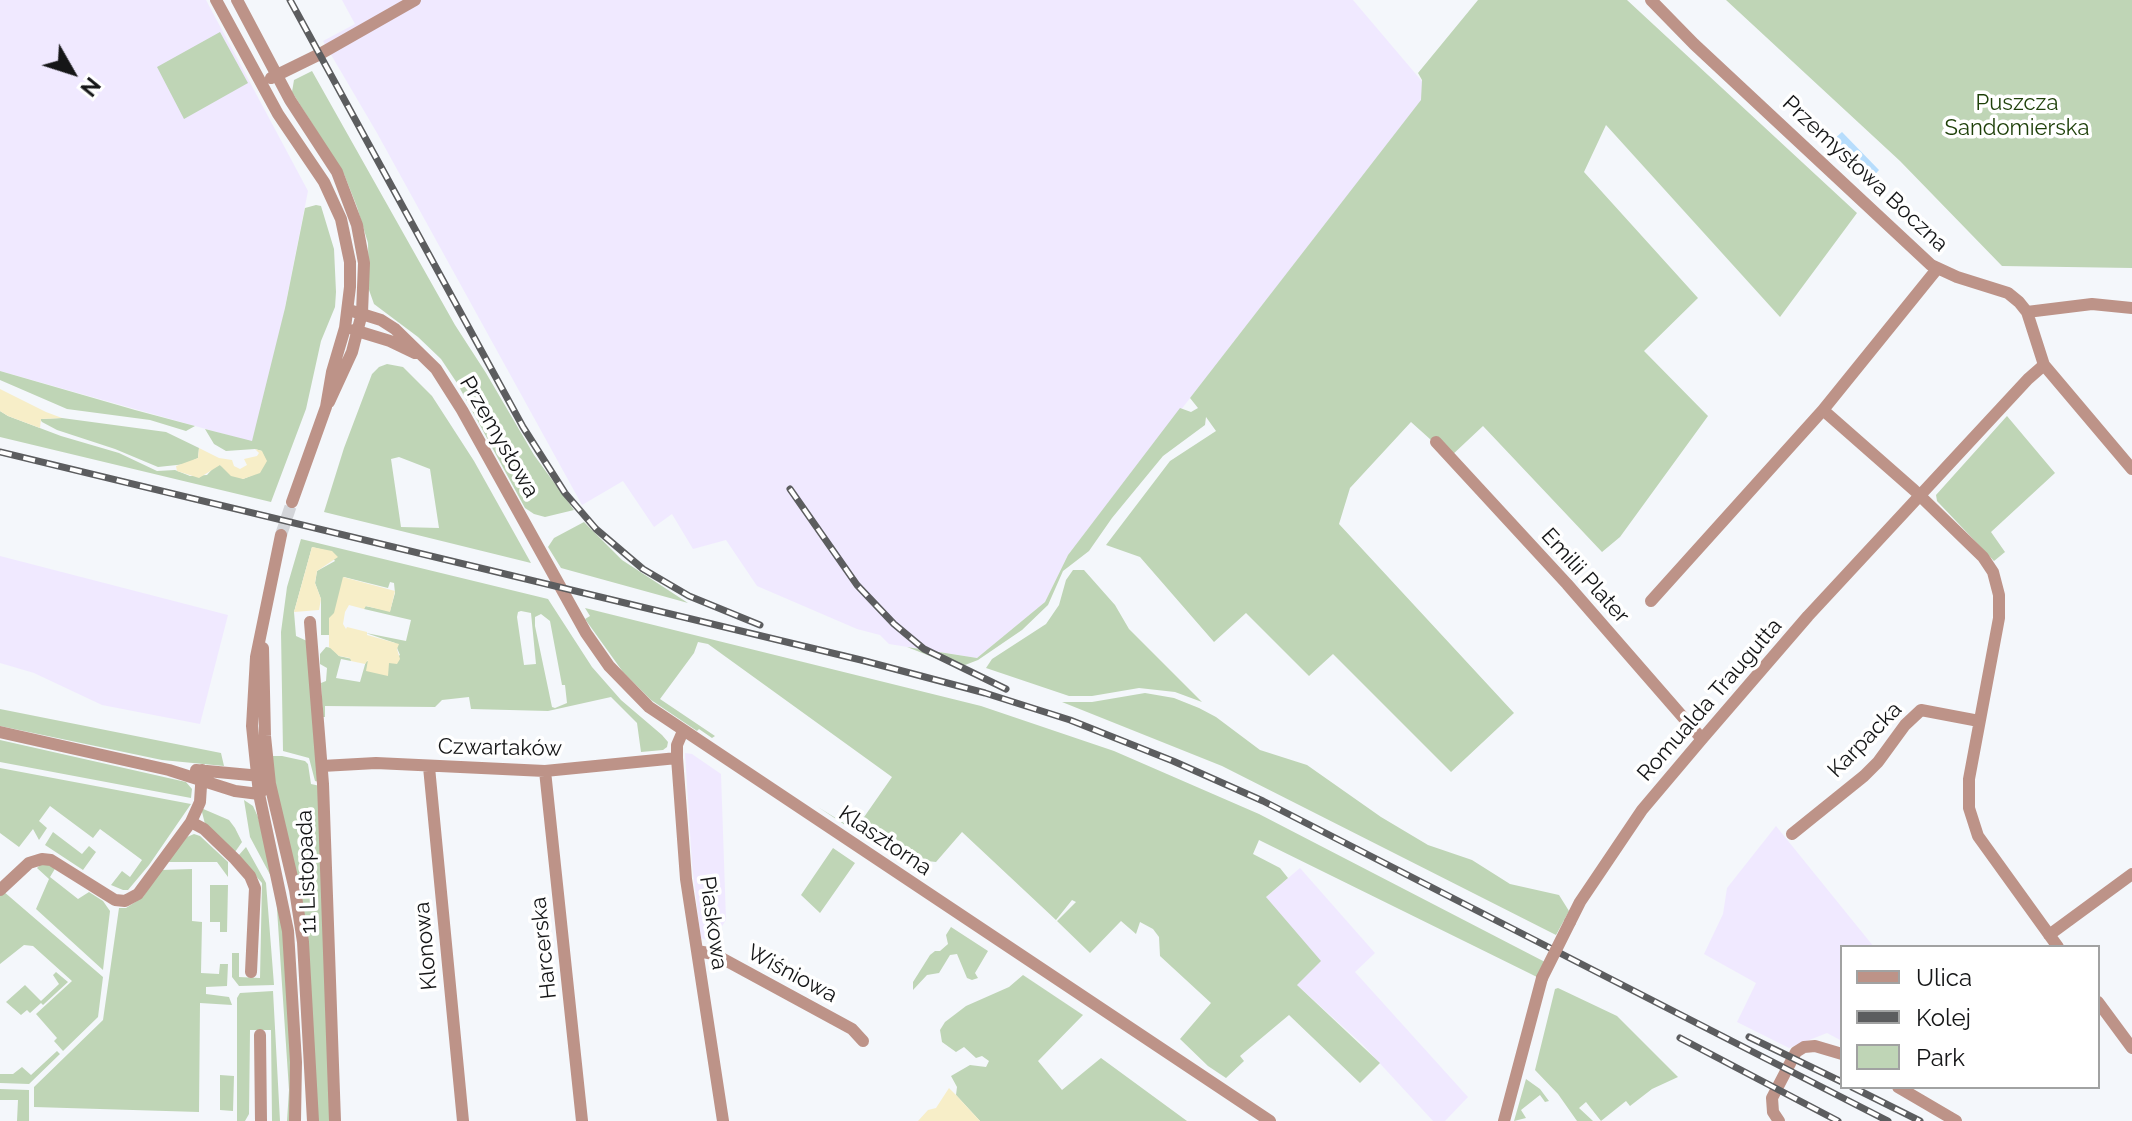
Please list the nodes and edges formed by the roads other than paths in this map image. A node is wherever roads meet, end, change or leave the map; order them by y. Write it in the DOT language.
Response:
graph roads {
  1 [pos="216,0"];
  2 [pos="237,0"];
  3 [pos="415,0"];
  4 [pos="1651,0"];
  5 [pos="276,75"];
  6 [pos="261,84"];
  7 [pos="1937,269"];
  8 [pos="2132,308"];
  9 [pos="349,310"];
  10 [pos="2027,312"];
  11 [pos="362,313"];
  12 [pos="352,330"];
  13 [pos="425,358"];
  14 [pos="2044,365"];
  15 [pos="1823,410"];
  16 [pos="1436,442"];
  17 [pos="2132,469"];
  18 [pos="1920,496"];
  19 [pos="292,502"];
  20 [pos="281,535"];
  21 [pos="533,540"];
  22 [pos="1651,601"];
  23 [pos="310,622"];
  24 [pos="262,630"];
  25 [pos="1979,721"];
  26 [pos="683,731"];
  27 [pos="0,732"];
  28 [pos="1702,739"];
  29 [pos="677,758"];
  30 [pos="322,766"];
  31 [pos="429,767"];
  32 [pos="545,771"];
  33 [pos="256,774"];
  34 [pos="201,776"];
  35 [pos="270,782"];
  36 [pos="259,794"];
  37 [pos="191,822"];
  38 [pos="1792,834"];
  39 [pos="2132,874"];
  40 [pos="0,890"];
  41 [pos="2049,935"];
  42 [pos="2056,945"];
  43 [pos="697,951"];
  44 [pos="251,972"];
  45 [pos="2100,1004"];
  46 [pos="2128,1033"];
  47 [pos="260,1035"];
  48 [pos="863,1041"];
  49 [pos="2132,1048"];
  50 [pos="1840,1053"];
  51 [pos="1901,1089"];
  52 [pos="261,1121"];
  53 [pos="295,1121"];
  54 [pos="313,1121"];
  55 [pos="335,1121"];
  56 [pos="463,1121"];
  57 [pos="582,1121"];
  58 [pos="723,1121"];
  59 [pos="1270,1121"];
  60 [pos="1504,1121"];
  61 [pos="1779,1121"];
  62 [pos="1956,1121"];
  1 -- 6 [label="street"];
  2 -- 5 [label="street"];
  3 -- 5 [label="street"];
  4 -- 7 [label="street, Przemysłowa Boczna"];
  5 -- 6 [label="street"];
  5 -- 11 [label="street"];
  6 -- 9 [label="street"];
  7 -- 10 [label="street, Przemysłowa Boczna"];
  7 -- 15 [label="street"];
  8 -- 10 [label="street"];
  9 -- 11 [label="street, Przemysłowa"];
  9 -- 12 [label="street"];
  10 -- 14 [label="street"];
  11 -- 12 [label="street"];
  11 -- 13 [label="street, Przemysłowa"];
  12 -- 13 [label="street, Przemysłowa"];
  12 -- 19 [label="street"];
  13 -- 21 [label="street, Przemysłowa"];
  14 -- 17 [label="street"];
  14 -- 18 [label="street, Romualda Traugutta"];
  15 -- 18 [label="street"];
  15 -- 22 [label="street"];
  16 -- 28 [label="street, Emilii Plater"];
  18 -- 25 [label="street"];
  18 -- 28 [label="street, Romualda Traugutta"];
  20 -- 24 [label="street"];
  21 -- 26 [label="street, Klasztorna"];
  23 -- 30 [label="street, 11 Listopada"];
  24 -- 33 [label="street"];
  24 -- 35 [label="street"];
  25 -- 38 [label="street, Karpacka"];
  25 -- 41 [label="street"];
  26 -- 29 [label="street, Piaskowa"];
  26 -- 59 [label="street, Klasztorna"];
  27 -- 34 [label="street"];
  28 -- 60 [label="street, Romualda Traugutta, bridge"];
  29 -- 32 [label="street, Czwartaków"];
  29 -- 43 [label="street, Piaskowa"];
  30 -- 31 [label="street, Czwartaków"];
  30 -- 55 [label="street, 11 Listopada"];
  31 -- 32 [label="street, Czwartaków"];
  31 -- 56 [label="street, Klonowa"];
  32 -- 57 [label="street, Harcerska"];
  33 -- 34 [label="street"];
  33 -- 35 [label="street"];
  33 -- 36 [label="street"];
  34 -- 36 [label="street"];
  34 -- 37 [label="street"];
  35 -- 36 [label="street"];
  35 -- 54 [label="street"];
  36 -- 53 [label="street"];
  37 -- 40 [label="street"];
  37 -- 44 [label="street"];
  39 -- 41 [label="street"];
  41 -- 42 [label="street"];
  43 -- 48 [label="street, Wiśniowa"];
  43 -- 58 [label="street, Piaskowa"];
  45 -- 46 [label="street"];
  46 -- 49 [label="street"];
  47 -- 52 [label="street"];
  50 -- 61 [label="street"];
  51 -- 62 [label="street"];
}
